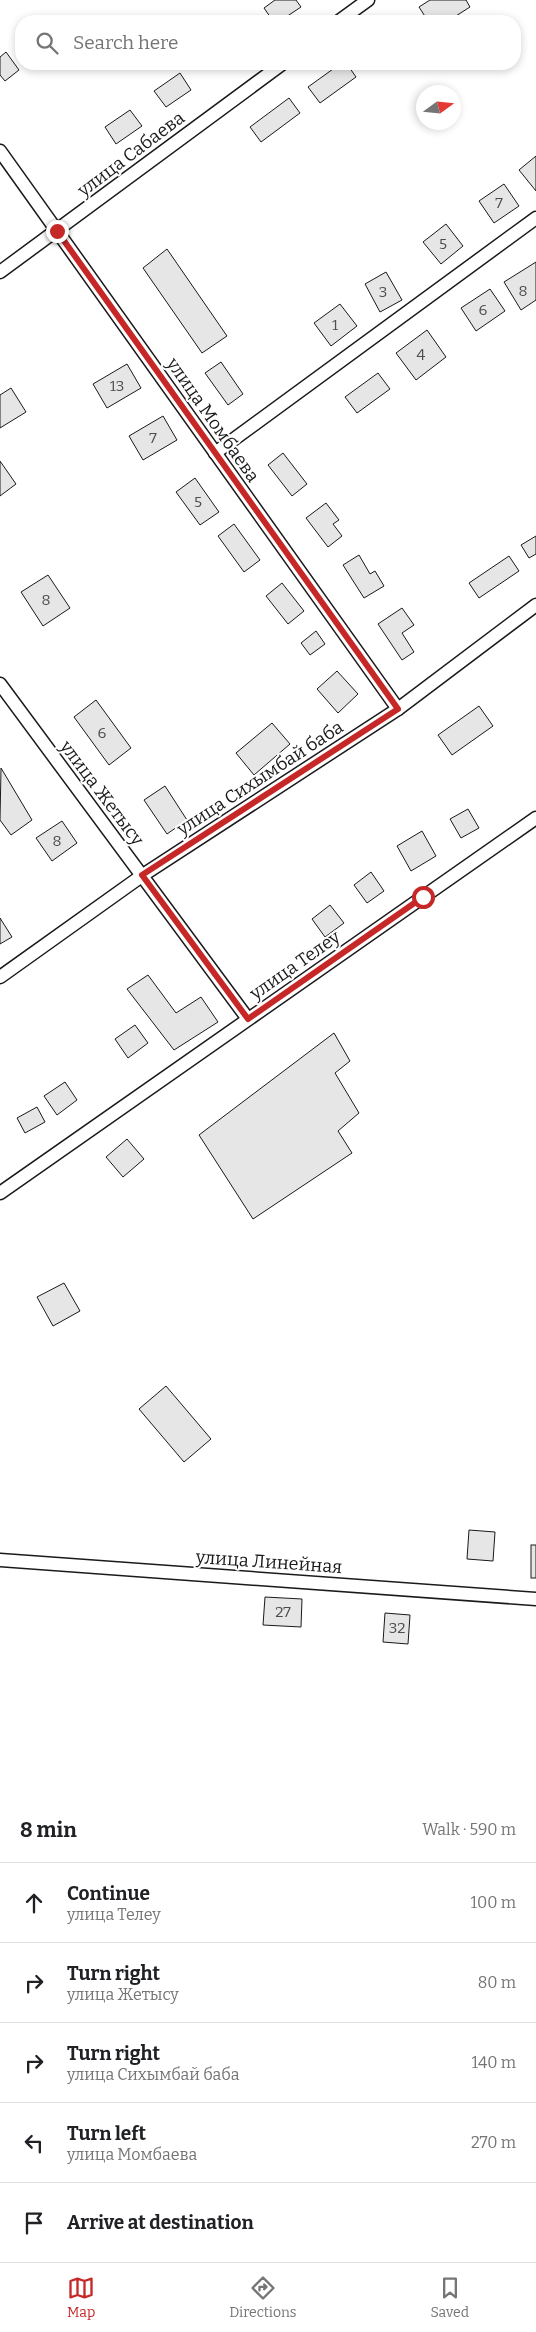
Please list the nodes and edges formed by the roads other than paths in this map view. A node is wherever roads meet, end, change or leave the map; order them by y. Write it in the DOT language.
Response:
graph roads {
  1 [pos="368,0"];
  2 [pos="347,15"];
  3 [pos="274,70"];
  4 [pos="0,151"];
  5 [pos="536,218"];
  6 [pos="57,231"];
  7 [pos="0,272"];
  8 [pos="215,453"];
  9 [pos="536,605"];
  10 [pos="0,684"];
  11 [pos="398,709"];
  12 [pos="536,818"];
  13 [pos="142,875"];
  14 [pos="0,977"];
  15 [pos="248,1019"];
  16 [pos="0,1193"];
  17 [pos="0,1560"];
  18 [pos="536,1599"];
  1 -- 2 [label="street"];
  3 -- 6 [label="street, улица Сабаева"];
  4 -- 6 [label="street, улица Момбаева"];
  5 -- 8 [label="street"];
  6 -- 7 [label="street, улица Сабаева"];
  6 -- 8 [label="street, улица Момбаева"];
  8 -- 11 [label="street, улица Момбаева"];
  9 -- 11 [label="street, улица Сихымбай баба"];
  10 -- 13 [label="street, улица Жетысу"];
  11 -- 13 [label="street, улица Сихымбай баба"];
  12 -- 15 [label="street, улица Телеу"];
  13 -- 14 [label="street, улица Сихымбай баба"];
  13 -- 15 [label="street, улица Жетысу"];
  15 -- 16 [label="street, улица Телеу"];
  17 -- 18 [label="street, улица Линейная"];
}
